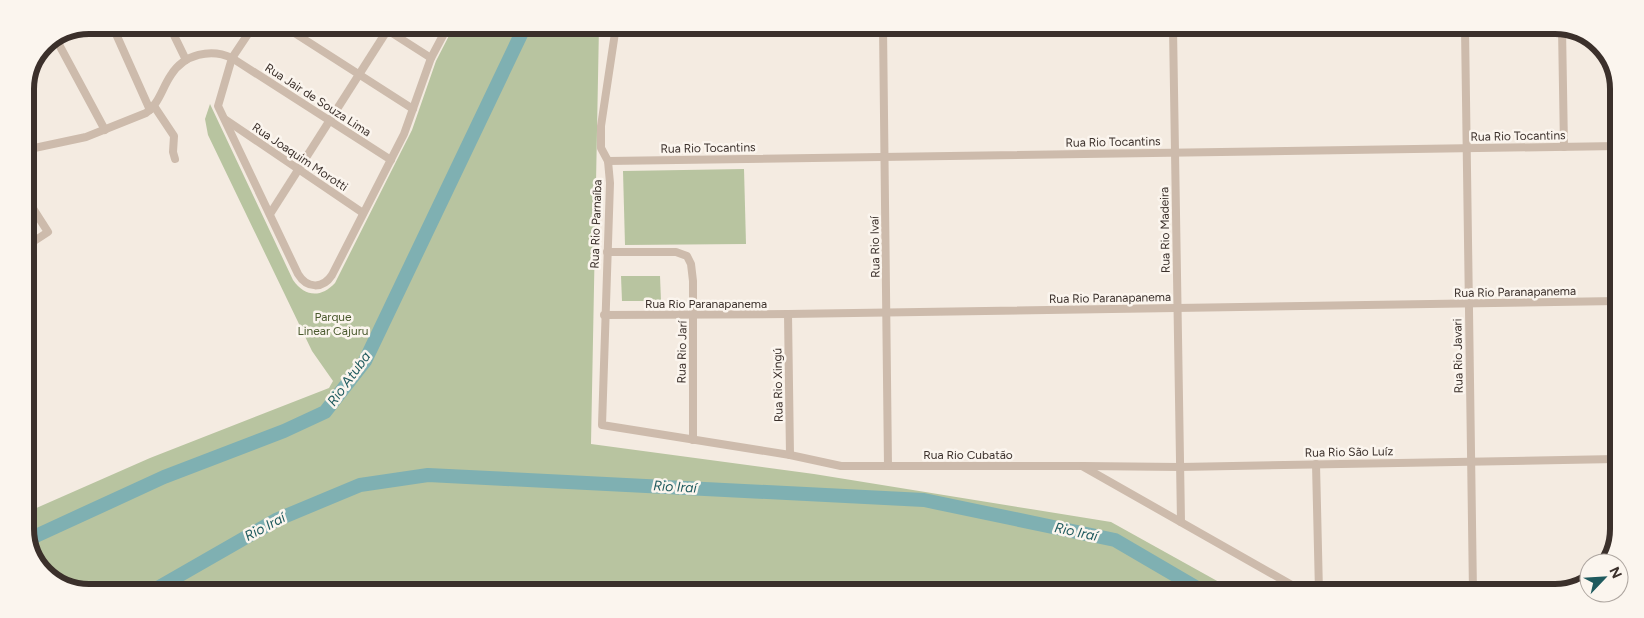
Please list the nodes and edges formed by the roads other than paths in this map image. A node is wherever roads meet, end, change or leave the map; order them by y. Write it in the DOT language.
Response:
graph roads {
  1 [pos="116,34"];
  2 [pos="174,34"];
  3 [pos="248,34"];
  4 [pos="295,34"];
  5 [pos="382,34"];
  6 [pos="396,34"];
  7 [pos="444,34"];
  8 [pos="615,34"];
  9 [pos="882,34"];
  10 [pos="1173,34"];
  11 [pos="1465,34"];
  12 [pos="1562,35"];
  13 [pos="58,43"];
  14 [pos="232,58"];
  15 [pos="431,58"];
  16 [pos="186,60"];
  17 [pos="359,75"];
  18 [pos="152,108"];
  19 [pos="413,109"];
  20 [pos="224,119"];
  21 [pos="330,121"];
  22 [pos="105,130"];
  23 [pos="1610,146"];
  24 [pos="1564,147"];
  25 [pos="1466,148"];
  26 [pos="34,149"];
  27 [pos="1175,152"];
  28 [pos="885,157"];
  29 [pos="175,159"];
  30 [pos="391,160"];
  31 [pos="608,161"];
  32 [pos="299,170"];
  33 [pos="34,210"];
  34 [pos="270,214"];
  35 [pos="363,214"];
  36 [pos="34,241"];
  37 [pos="607,252"];
  38 [pos="1610,301"];
  39 [pos="1469,304"];
  40 [pos="1177,308"];
  41 [pos="888,313"];
  42 [pos="788,314"];
  43 [pos="604,315"];
  44 [pos="694,315"];
  45 [pos="602,425"];
  46 [pos="693,440"];
  47 [pos="790,456"];
  48 [pos="1610,459"];
  49 [pos="1471,461"];
  50 [pos="1316,464"];
  51 [pos="888,466"];
  52 [pos="1082,466"];
  53 [pos="1180,467"];
  54 [pos="1181,522"];
  55 [pos="1290,584"];
  56 [pos="1319,584"];
  57 [pos="1473,584"];
  1 -- 18 [label="street"];
  2 -- 16 [label="street"];
  3 -- 14 [label="street"];
  4 -- 17 [label="street"];
  5 -- 17 [label="street"];
  6 -- 15 [label="street"];
  7 -- 15 [label="street"];
  8 -- 31 [label="street, Rua Rio Parnaíba"];
  9 -- 28 [label="street, Rua Rio Ivaí"];
  10 -- 27 [label="street, Rua Rio Madeira"];
  11 -- 25 [label="street, Rua Rio Javari"];
  12 -- 24 [label="street"];
  13 -- 22 [label="street"];
  14 -- 16 [label="street"];
  14 -- 20 [label="street"];
  14 -- 21 [label="street, Rua Jair de Souza Lima"];
  15 -- 19 [label="street"];
  16 -- 18 [label="street"];
  17 -- 19 [label="street"];
  17 -- 21 [label="street"];
  18 -- 22 [label="street"];
  18 -- 29 [label="street"];
  19 -- 30 [label="street"];
  20 -- 32 [label="street, Rua Joaquim Morotti"];
  20 -- 34 [label="street"];
  21 -- 30 [label="street, Rua Jair de Souza Lima"];
  21 -- 32 [label="street"];
  22 -- 26 [label="street"];
  23 -- 24 [label="street, Rua Rio Tocantins"];
  24 -- 25 [label="street, Rua Rio Tocantins"];
  25 -- 27 [label="street, Rua Rio Tocantins"];
  25 -- 39 [label="street, Rua Rio Javari"];
  27 -- 28 [label="street, Rua Rio Tocantins"];
  27 -- 40 [label="street, Rua Rio Madeira"];
  28 -- 31 [label="street, Rua Rio Tocantins"];
  28 -- 41 [label="street, Rua Rio Ivaí"];
  30 -- 35 [label="street"];
  31 -- 37 [label="street, Rua Rio Parnaíba"];
  32 -- 34 [label="street"];
  32 -- 35 [label="street, Rua Joaquim Morotti"];
  33 -- 36 [label="street"];
  34 -- 35 [label="street"];
  37 -- 43 [label="street, Rua Rio Parnaíba"];
  37 -- 44 [label="street, Rua Rio Jarí"];
  38 -- 39 [label="street, Rua Rio Paranapanema"];
  39 -- 40 [label="street, Rua Rio Paranapanema"];
  39 -- 49 [label="street, Rua Rio Javari"];
  40 -- 41 [label="street, Rua Rio Paranapanema"];
  40 -- 53 [label="street, Rua Rio Madeira"];
  41 -- 42 [label="street, Rua Rio Paranapanema"];
  41 -- 51 [label="street, Rua Rio Ivaí"];
  42 -- 44 [label="street, Rua Rio Paranapanema"];
  42 -- 47 [label="street, Rua Rio Xingú"];
  43 -- 44 [label="street, Rua Rio Paranapanema"];
  43 -- 45 [label="street, Rua Rio Parnaíba"];
  44 -- 46 [label="street, Rua Rio Jarí"];
  45 -- 46 [label="street, Rua Rio Cubatão"];
  46 -- 47 [label="street, Rua Rio Cubatão"];
  47 -- 51 [label="street, Rua Rio Cubatão"];
  48 -- 49 [label="street, Rua Rio São Luíz"];
  49 -- 50 [label="street, Rua Rio São Luíz"];
  49 -- 57 [label="street, Rua Rio Javari"];
  50 -- 53 [label="street, Rua Rio São Luíz"];
  50 -- 56 [label="street"];
  51 -- 52 [label="street, Rua Rio Cubatão"];
  52 -- 53 [label="street, Rua Rio São Luíz"];
  52 -- 54 [label="street, Rua Rio Cubatão"];
  53 -- 54 [label="street, Rua Rio Madeira"];
  54 -- 55 [label="street, Rua Rio Cubatão"];
}
